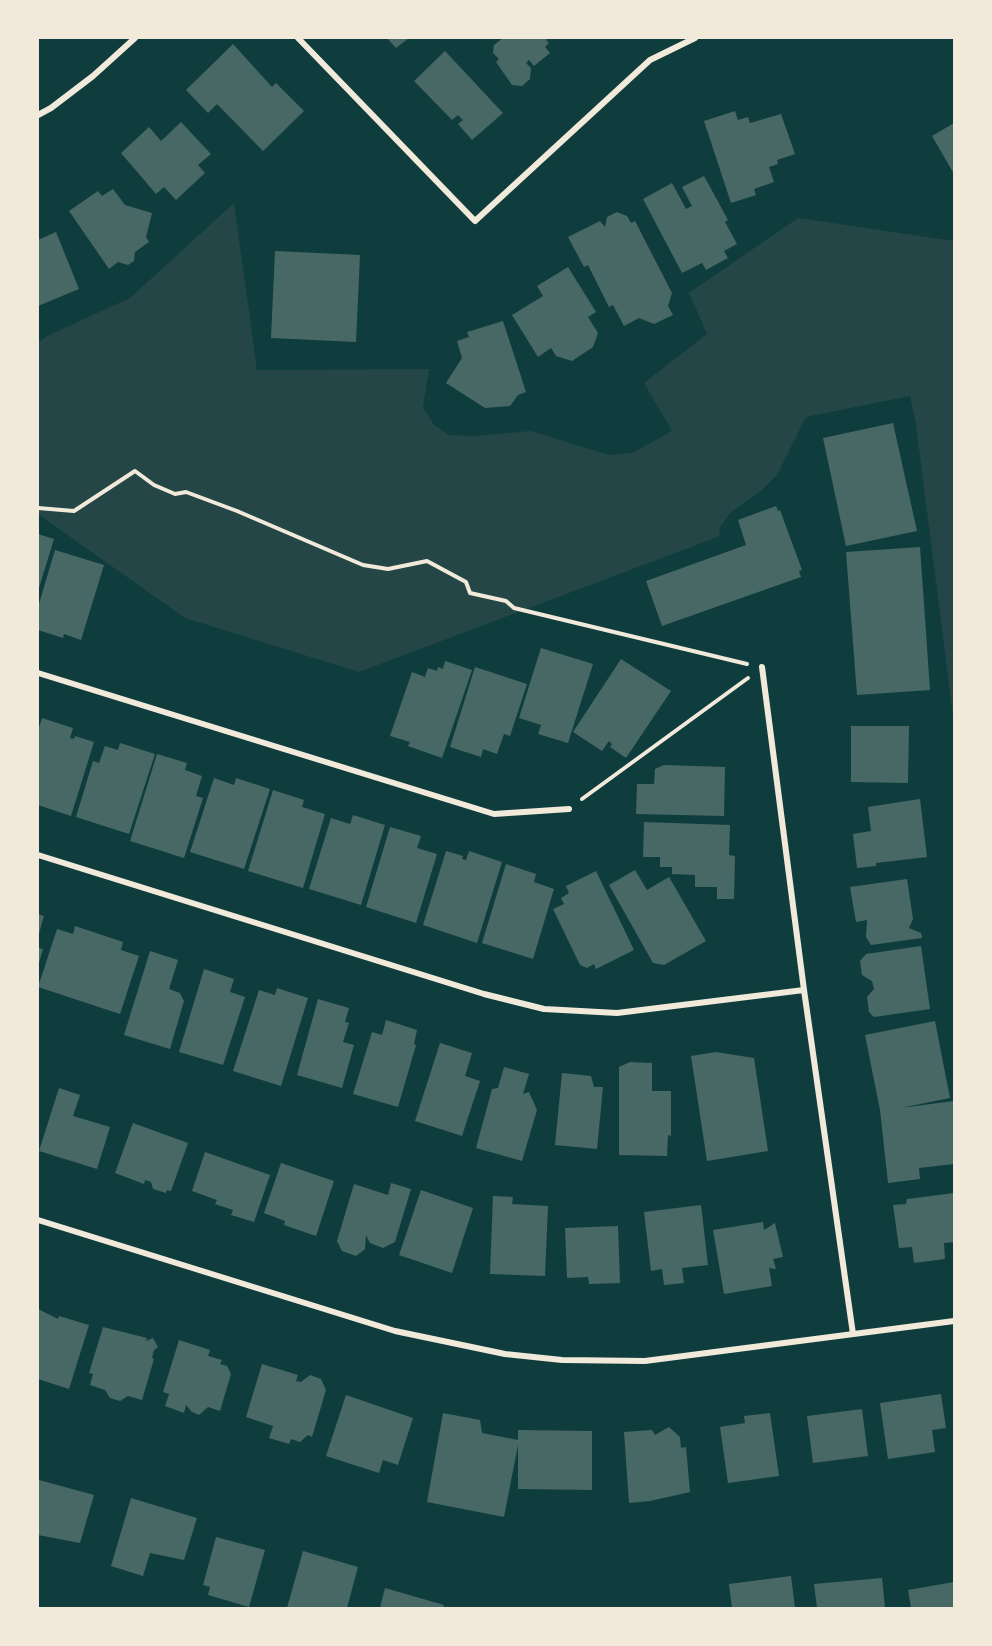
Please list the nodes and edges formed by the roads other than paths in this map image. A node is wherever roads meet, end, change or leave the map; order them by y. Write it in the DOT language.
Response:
graph roads {
  1 [pos="135,38"];
  2 [pos="298,38"];
  3 [pos="695,38"];
  4 [pos="38,115"];
  5 [pos="762,668"];
  6 [pos="38,673"];
  7 [pos="569,809"];
  8 [pos="38,855"];
  9 [pos="804,990"];
  10 [pos="38,1220"];
  11 [pos="954,1321"];
  12 [pos="854,1334"];
  1 -- 4 [label="street"];
  2 -- 3 [label="street"];
  5 -- 9 [label="street"];
  6 -- 7 [label="street"];
  8 -- 9 [label="street"];
  9 -- 12 [label="street"];
  10 -- 12 [label="street"];
  11 -- 12 [label="street"];
}
